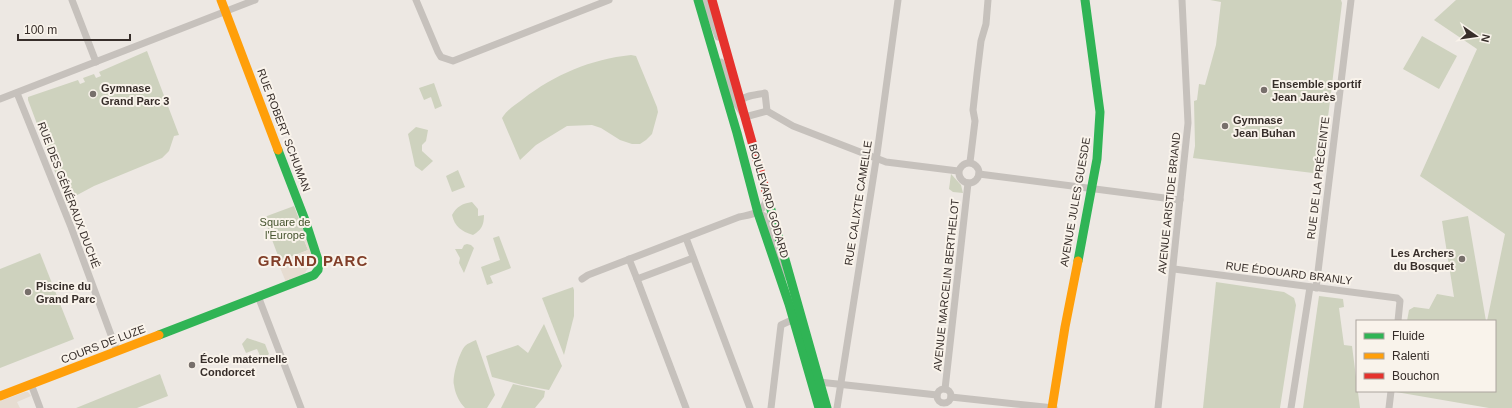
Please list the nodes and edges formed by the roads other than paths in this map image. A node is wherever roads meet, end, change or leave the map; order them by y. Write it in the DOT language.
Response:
graph roads {
  1 [pos="72,0"];
  2 [pos="220,0"];
  3 [pos="255,0"];
  4 [pos="416,0"];
  5 [pos="609,0"];
  6 [pos="698,0"];
  7 [pos="705,0"];
  8 [pos="712,0"];
  9 [pos="898,0"];
  10 [pos="988,0"];
  11 [pos="1085,0"];
  12 [pos="1182,0"];
  13 [pos="1351,0"];
  14 [pos="225,12"];
  15 [pos="704,19"];
  16 [pos="96,62"];
  17 [pos="734,78"];
  18 [pos="17,93"];
  19 [pos="0,100"];
  20 [pos="738,103"];
  21 [pos="767,111"];
  22 [pos="745,117"];
  23 [pos="734,122"];
  24 [pos="876,158"];
  25 [pos="970,162"];
  26 [pos="958,171"];
  27 [pos="979,174"];
  28 [pos="968,183"];
  29 [pos="1091,188"];
  30 [pos="767,198"];
  31 [pos="1180,200"];
  32 [pos="758,212"];
  33 [pos="686,238"];
  34 [pos="693,258"];
  35 [pos="629,259"];
  36 [pos="1174,269"];
  37 [pos="318,270"];
  38 [pos="582,279"];
  39 [pos="637,279"];
  40 [pos="1313,287"];
  41 [pos="258,296"];
  42 [pos="796,302"];
  43 [pos="794,319"];
  44 [pos="1398,320"];
  45 [pos="118,351"];
  46 [pos="819,382"];
  47 [pos="31,384"];
  48 [pos="841,384"];
  49 [pos="945,389"];
  50 [pos="1391,392"];
  51 [pos="937,395"];
  52 [pos="0,396"];
  53 [pos="951,397"];
  54 [pos="943,405"];
  55 [pos="40,408"];
  56 [pos="301,408"];
  57 [pos="686,408"];
  58 [pos="750,408"];
  59 [pos="771,408"];
  60 [pos="819,408"];
  61 [pos="827,408"];
  62 [pos="837,408"];
  63 [pos="1053,408"];
  64 [pos="1158,408"];
  65 [pos="1291,408"];
  66 [pos="1389,408"];
  1 -- 16 [label="street"];
  2 -- 14 [label="street, RUE ROBERT SCHUMAN"];
  3 -- 14 [label="street"];
  4 -- 5 [label="street"];
  6 -- 15 [label="street, BOULEVARD GODARD"];
  7 -- 17 [label="street"];
  8 -- 17 [label="street, BOULEVARD GODARD"];
  9 -- 24 [label="street, RUE CALIXTE CAMELLE"];
  10 -- 25 [label="street"];
  11 -- 29 [label="street, AVENUE JULES GUESDE"];
  12 -- 31 [label="street, AVENUE ARISTIDE BRIAND"];
  13 -- 40 [label="street, RUE DE LA PRÉCEINTE"];
  14 -- 16 [label="street"];
  14 -- 37 [label="street, RUE ROBERT SCHUMAN"];
  15 -- 20 [label="street"];
  15 -- 23 [label="street, BOULEVARD GODARD"];
  16 -- 18 [label="street"];
  17 -- 20 [label="street, BOULEVARD GODARD"];
  18 -- 19 [label="street"];
  18 -- 45 [label="street, RUE DES GÉNÉRAUX DUCHÉ"];
  20 -- 21 [label="street"];
  20 -- 22 [label="street, BOULEVARD GODARD"];
  20 -- 23 [label="street"];
  21 -- 22 [label="street"];
  21 -- 24 [label="street"];
  22 -- 30 [label="street, BOULEVARD GODARD"];
  23 -- 32 [label="street, BOULEVARD GODARD"];
  24 -- 26 [label="street"];
  24 -- 48 [label="street, RUE CALIXTE CAMELLE"];
  25 -- 26 [label="street"];
  25 -- 27 [label="street"];
  26 -- 28 [label="street"];
  27 -- 28 [label="street"];
  27 -- 29 [label="street"];
  28 -- 49 [label="street, AVENUE MARCELIN BERTHELOT"];
  29 -- 31 [label="street"];
  29 -- 63 [label="street, AVENUE JULES GUESDE"];
  30 -- 32 [label="street"];
  30 -- 42 [label="street, BOULEVARD GODARD"];
  31 -- 36 [label="street, AVENUE ARISTIDE BRIAND"];
  32 -- 33 [label="street"];
  32 -- 42 [label="street"];
  32 -- 43 [label="street, BOULEVARD GODARD"];
  33 -- 34 [label="street"];
  33 -- 35 [label="street"];
  34 -- 39 [label="street"];
  34 -- 58 [label="street"];
  35 -- 38 [label="street"];
  35 -- 39 [label="street"];
  36 -- 40 [label="street, RUE ÉDOUARD BRANLY"];
  36 -- 64 [label="street, AVENUE ARISTIDE BRIAND"];
  37 -- 41 [label="street, COURS DE LUZE"];
  39 -- 57 [label="street"];
  40 -- 44 [label="street, RUE ÉDOUARD BRANLY"];
  40 -- 65 [label="street, RUE DE LA PRÉCEINTE"];
  41 -- 45 [label="street, COURS DE LUZE"];
  41 -- 56 [label="street"];
  42 -- 46 [label="street, BOULEVARD GODARD"];
  43 -- 59 [label="street"];
  43 -- 60 [label="street, BOULEVARD GODARD"];
  45 -- 47 [label="street, COURS DE LUZE"];
  46 -- 48 [label="street"];
  46 -- 61 [label="street, BOULEVARD GODARD"];
  47 -- 52 [label="street, COURS DE LUZE"];
  47 -- 55 [label="street"];
  48 -- 51 [label="street"];
  48 -- 62 [label="street, RUE CALIXTE CAMELLE"];
  49 -- 51 [label="street"];
  49 -- 53 [label="street"];
  50 -- 66 [label="street"];
  51 -- 54 [label="street"];
  53 -- 54 [label="street"];
  53 -- 63 [label="street"];
}
